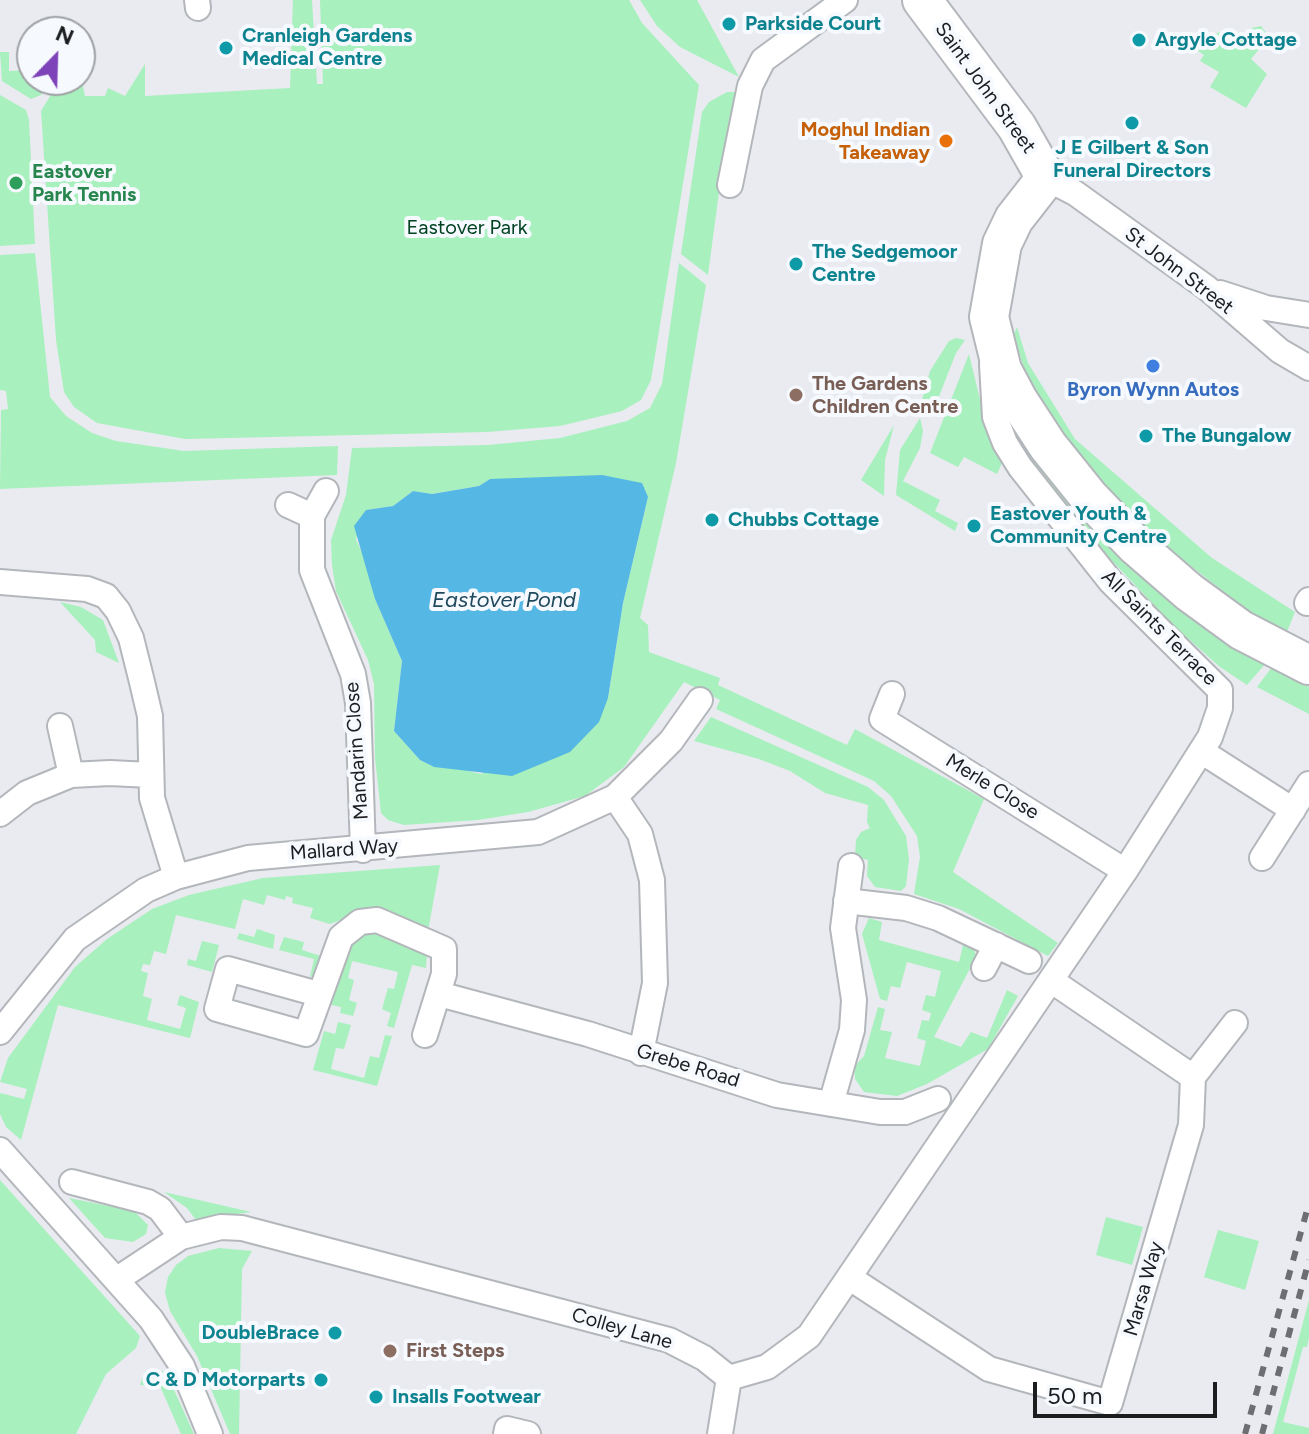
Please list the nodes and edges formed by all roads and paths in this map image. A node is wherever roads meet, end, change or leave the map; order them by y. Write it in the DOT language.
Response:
graph roads {
  1 [pos="845,0"];
  2 [pos="922,0"];
  3 [pos="1046,178"];
  4 [pos="730,185"];
  5 [pos="1207,288"];
  6 [pos="1309,315"];
  7 [pos="993,343"];
  8 [pos="1309,368"];
  9 [pos="326,491"];
  10 [pos="288,505"];
  11 [pos="312,516"];
  12 [pos="0,582"];
  13 [pos="1309,665"];
  14 [pos="892,694"];
  15 [pos="700,700"];
  16 [pos="60,726"];
  17 [pos="1201,751"];
  18 [pos="71,775"];
  19 [pos="150,775"];
  20 [pos="1309,784"];
  21 [pos="615,797"];
  22 [pos="1293,810"];
  23 [pos="0,814"];
  24 [pos="363,850"];
  25 [pos="1262,858"];
  26 [pos="851,866"];
  27 [pos="1125,871"];
  28 [pos="176,877"];
  29 [pos="846,901"];
  30 [pos="996,945"];
  31 [pos="1029,961"];
  32 [pos="984,968"];
  33 [pos="1052,981"];
  34 [pos="318,994"];
  35 [pos="439,994"];
  36 [pos="1235,1023"];
  37 [pos="0,1032"];
  38 [pos="425,1035"];
  39 [pos="641,1053"];
  40 [pos="1193,1077"];
  41 [pos="938,1099"];
  42 [pos="831,1104"];
  43 [pos="0,1150"];
  44 [pos="72,1182"];
  45 [pos="181,1237"];
  46 [pos="850,1278"];
  47 [pos="116,1280"];
  48 [pos="729,1378"];
  49 [pos="210,1434"];
  50 [pos="506,1434"];
  51 [pos="528,1434"];
  52 [pos="720,1434"];
  1 -- 4 [label="street"];
  2 -- 3 [label="main road, Saint John Street"];
  3 -- 5 [label="street, St John Street"];
  3 -- 7 [label="main road"];
  5 -- 6 [label="street"];
  5 -- 8 [label="street, St John Street"];
  7 -- 13 [label="main road"];
  7 -- 17 [label="street, All Saints Terrace"];
  9 -- 11 [label="street, Mandarin Close"];
  10 -- 11 [label="street"];
  11 -- 24 [label="street, Mandarin Close"];
  12 -- 19 [label="street"];
  14 -- 27 [label="street, Merle Close"];
  15 -- 21 [label="street, Mallard Way"];
  16 -- 18 [label="street"];
  17 -- 22 [label="street"];
  17 -- 27 [label="street, All Saints Terrace"];
  18 -- 19 [label="street"];
  18 -- 23 [label="street"];
  19 -- 28 [label="street"];
  20 -- 22 [label="street"];
  21 -- 24 [label="street, Mallard Way"];
  21 -- 39 [label="street"];
  22 -- 25 [label="street"];
  24 -- 28 [label="street, Mallard Way"];
  26 -- 29 [label="street"];
  27 -- 33 [label="street"];
  28 -- 37 [label="street, Mallard Way"];
  29 -- 30 [label="street"];
  29 -- 42 [label="street"];
  30 -- 31 [label="street"];
  30 -- 32 [label="street"];
  33 -- 40 [label="street"];
  33 -- 46 [label="street"];
  34 -- 35 [label="street"];
  35 -- 38 [label="street"];
  35 -- 39 [label="street, Grebe Road"];
  36 -- 40 [label="street"];
  39 -- 42 [label="street, Grebe Road"];
  40 -- 46 [label="street, Marsa Way"];
  41 -- 42 [label="street, Grebe Road"];
  43 -- 47 [label="street"];
  44 -- 45 [label="street"];
  45 -- 47 [label="street, Colley Lane"];
  45 -- 48 [label="street, Colley Lane"];
  46 -- 48 [label="street"];
  47 -- 49 [label="street"];
  48 -- 52 [label="street"];
  50 -- 51 [label="street"];
}
